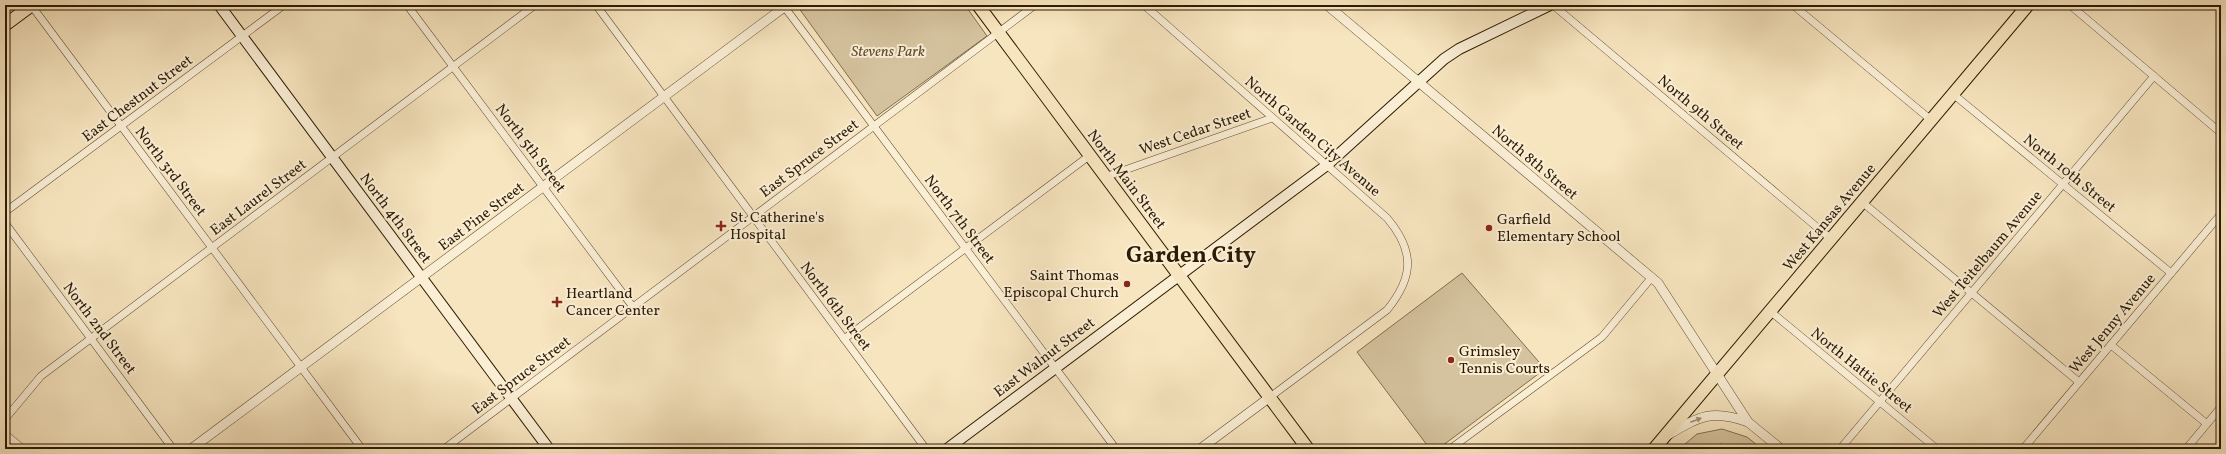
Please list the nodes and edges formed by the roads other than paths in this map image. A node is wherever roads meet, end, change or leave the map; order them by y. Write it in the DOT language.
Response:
graph roads {
  1 [pos="32,5"];
  2 [pos="219,5"];
  3 [pos="284,5"];
  4 [pos="407,5"];
  5 [pos="535,5"];
  6 [pos="596,5"];
  7 [pos="978,5"];
  8 [pos="1035,5"];
  9 [pos="1144,5"];
  10 [pos="1327,5"];
  11 [pos="1550,5"];
  12 [pos="1553,5"];
  13 [pos="1793,5"];
  14 [pos="2028,5"];
  15 [pos="2070,5"];
  16 [pos="785,6"];
  17 [pos="5,25"];
  18 [pos="999,33"];
  19 [pos="242,36"];
  20 [pos="453,66"];
  21 [pos="2154,76"];
  22 [pos="1418,82"];
  23 [pos="1953,94"];
  24 [pos="664,97"];
  25 [pos="1272,118"];
  26 [pos="1931,120"];
  27 [pos="122,126"];
  28 [pos="874,126"];
  29 [pos="2221,133"];
  30 [pos="1089,156"];
  31 [pos="332,157"];
  32 [pos="1327,166"];
  33 [pos="1105,177"];
  34 [pos="2064,184"];
  35 [pos="544,187"];
  36 [pos="1862,202"];
  37 [pos="5,212"];
  38 [pos="2221,214"];
  39 [pos="753,217"];
  40 [pos="5,223"];
  41 [pos="1831,239"];
  42 [pos="212,248"];
  43 [pos="966,249"];
  44 [pos="2171,273"];
  45 [pos="1178,275"];
  46 [pos="1652,277"];
  47 [pos="422,278"];
  48 [pos="1972,293"];
  49 [pos="633,307"];
  50 [pos="1770,311"];
  51 [pos="92,338"];
  52 [pos="844,339"];
  53 [pos="2111,344"];
  54 [pos="302,367"];
  55 [pos="1055,368"];
  56 [pos="1717,375"];
  57 [pos="2079,382"];
  58 [pos="1270,397"];
  59 [pos="511,399"];
  60 [pos="1880,402"];
  61 [pos="2221,407"];
  62 [pos="5,419"];
  63 [pos="1748,422"];
  64 [pos="2207,424"];
  65 [pos="5,434"];
  66 [pos="1662,439"];
  67 [pos="23,449"];
  68 [pos="173,449"];
  69 [pos="191,449"];
  70 [pos="362,449"];
  71 [pos="444,449"];
  72 [pos="549,449"];
  73 [pos="926,449"];
  74 [pos="946,449"];
  75 [pos="1116,449"];
  76 [pos="1200,449"];
  77 [pos="1308,449"];
  78 [pos="1450,449"];
  79 [pos="1654,449"];
  80 [pos="1781,449"];
  81 [pos="1840,449"];
  82 [pos="1937,449"];
  83 [pos="2023,449"];
  84 [pos="2186,449"];
  1 -- 17 [label="main road"];
  1 -- 27 [label="street, North 3rd Street"];
  2 -- 19 [label="main road, North 4th Street"];
  3 -- 19 [label="street, East Chestnut Street"];
  4 -- 20 [label="street, North 5th Street"];
  5 -- 20 [label="street, East Laurel Street"];
  6 -- 24 [label="street, North 6th Street"];
  7 -- 18 [label="main road, North Main Street"];
  8 -- 18 [label="street, East Spruce Street"];
  9 -- 25 [label="street, North Garden City Avenue"];
  10 -- 22 [label="street, North 8th Street"];
  11 -- 22 [label="main road, East Walnut Street"];
  12 -- 41 [label="street, North 9th Street"];
  13 -- 26 [label="street"];
  14 -- 23 [label="main road, West Kansas Avenue"];
  15 -- 21 [label="street"];
  16 -- 24 [label="street, East Pine Street"];
  16 -- 28 [label="street, North 7th Street"];
  18 -- 28 [label="street, East Spruce Street"];
  18 -- 30 [label="main road, North Main Street"];
  19 -- 27 [label="street, East Chestnut Street"];
  19 -- 31 [label="main road, North 4th Street"];
  20 -- 31 [label="street, East Laurel Street"];
  20 -- 35 [label="street, North 5th Street"];
  21 -- 29 [label="street"];
  21 -- 34 [label="street, West Teitelbaum Avenue"];
  22 -- 32 [label="main road, East Walnut Street"];
  22 -- 46 [label="street, North 8th Street"];
  23 -- 26 [label="main road, West Kansas Avenue"];
  23 -- 34 [label="street, North 10th Street"];
  24 -- 35 [label="street, East Pine Street"];
  24 -- 39 [label="street, North 6th Street"];
  25 -- 32 [label="street, North Garden City Avenue"];
  25 -- 33 [label="street, West Cedar Street"];
  26 -- 36 [label="main road, West Kansas Avenue"];
  27 -- 37 [label="street, East Chestnut Street"];
  27 -- 42 [label="street, North 3rd Street"];
  28 -- 39 [label="street, East Spruce Street"];
  28 -- 43 [label="street, North 7th Street"];
  30 -- 33 [label="main road, North Main Street"];
  30 -- 43 [label="street"];
  31 -- 42 [label="street, East Laurel Street"];
  31 -- 47 [label="main road, North 4th Street"];
  32 -- 45 [label="main road, East Walnut Street"];
  32 -- 58 [label="street, North Garden City Avenue"];
  33 -- 45 [label="main road, North Main Street"];
  34 -- 44 [label="street, North 10th Street"];
  34 -- 48 [label="street, West Teitelbaum Avenue"];
  35 -- 47 [label="street, East Pine Street"];
  35 -- 49 [label="street, North 5th Street"];
  36 -- 41 [label="main road, West Kansas Avenue"];
  36 -- 48 [label="street"];
  38 -- 44 [label="street, West Jenny Avenue"];
  39 -- 49 [label="street, East Spruce Street"];
  39 -- 52 [label="street, North 6th Street"];
  40 -- 51 [label="street, North 2nd Street"];
  41 -- 50 [label="main road, West Kansas Avenue"];
  42 -- 51 [label="street, East Laurel Street"];
  42 -- 54 [label="street, North 3rd Street"];
  43 -- 52 [label="street"];
  43 -- 55 [label="street, North 7th Street"];
  44 -- 53 [label="street, West Jenny Avenue"];
  45 -- 55 [label="main road, East Walnut Street"];
  45 -- 58 [label="main road, North Main Street"];
  46 -- 56 [label="street, North 8th Street"];
  46 -- 78 [label="street"];
  47 -- 54 [label="street, East Pine Street"];
  47 -- 59 [label="main road, North 4th Street"];
  48 -- 57 [label="street"];
  48 -- 60 [label="street, West Teitelbaum Avenue"];
  49 -- 59 [label="street, East Spruce Street"];
  50 -- 56 [label="main road, West Kansas Avenue"];
  50 -- 60 [label="street, North Hattie Street"];
  51 -- 62 [label="street, East Laurel Street"];
  51 -- 68 [label="street, North 2nd Street"];
  52 -- 73 [label="street, North 6th Street"];
  53 -- 57 [label="street, West Jenny Avenue"];
  53 -- 64 [label="street"];
  54 -- 69 [label="street, East Pine Street"];
  54 -- 70 [label="street, North 3rd Street"];
  55 -- 74 [label="main road, East Walnut Street"];
  55 -- 75 [label="street, North 7th Street"];
  56 -- 63 [label="street, North 8th Street"];
  56 -- 66 [label="main road, West Kansas Avenue"];
  57 -- 83 [label="street, West Jenny Avenue"];
  58 -- 76 [label="street"];
  58 -- 77 [label="main road, North Main Street"];
  59 -- 71 [label="street, East Spruce Street"];
  59 -- 72 [label="main road, North 4th Street"];
  60 -- 81 [label="street, West Teitelbaum Avenue"];
  60 -- 82 [label="street, North Hattie Street"];
  61 -- 64 [label="street"];
  66 -- 63 [label="street, one-way"];
  63 -- 80 [label="street, North 8th Street"];
  64 -- 84 [label="street"];
  65 -- 67 [label="street"];
  66 -- 79 [label="main road, West Kansas Avenue"];
}
